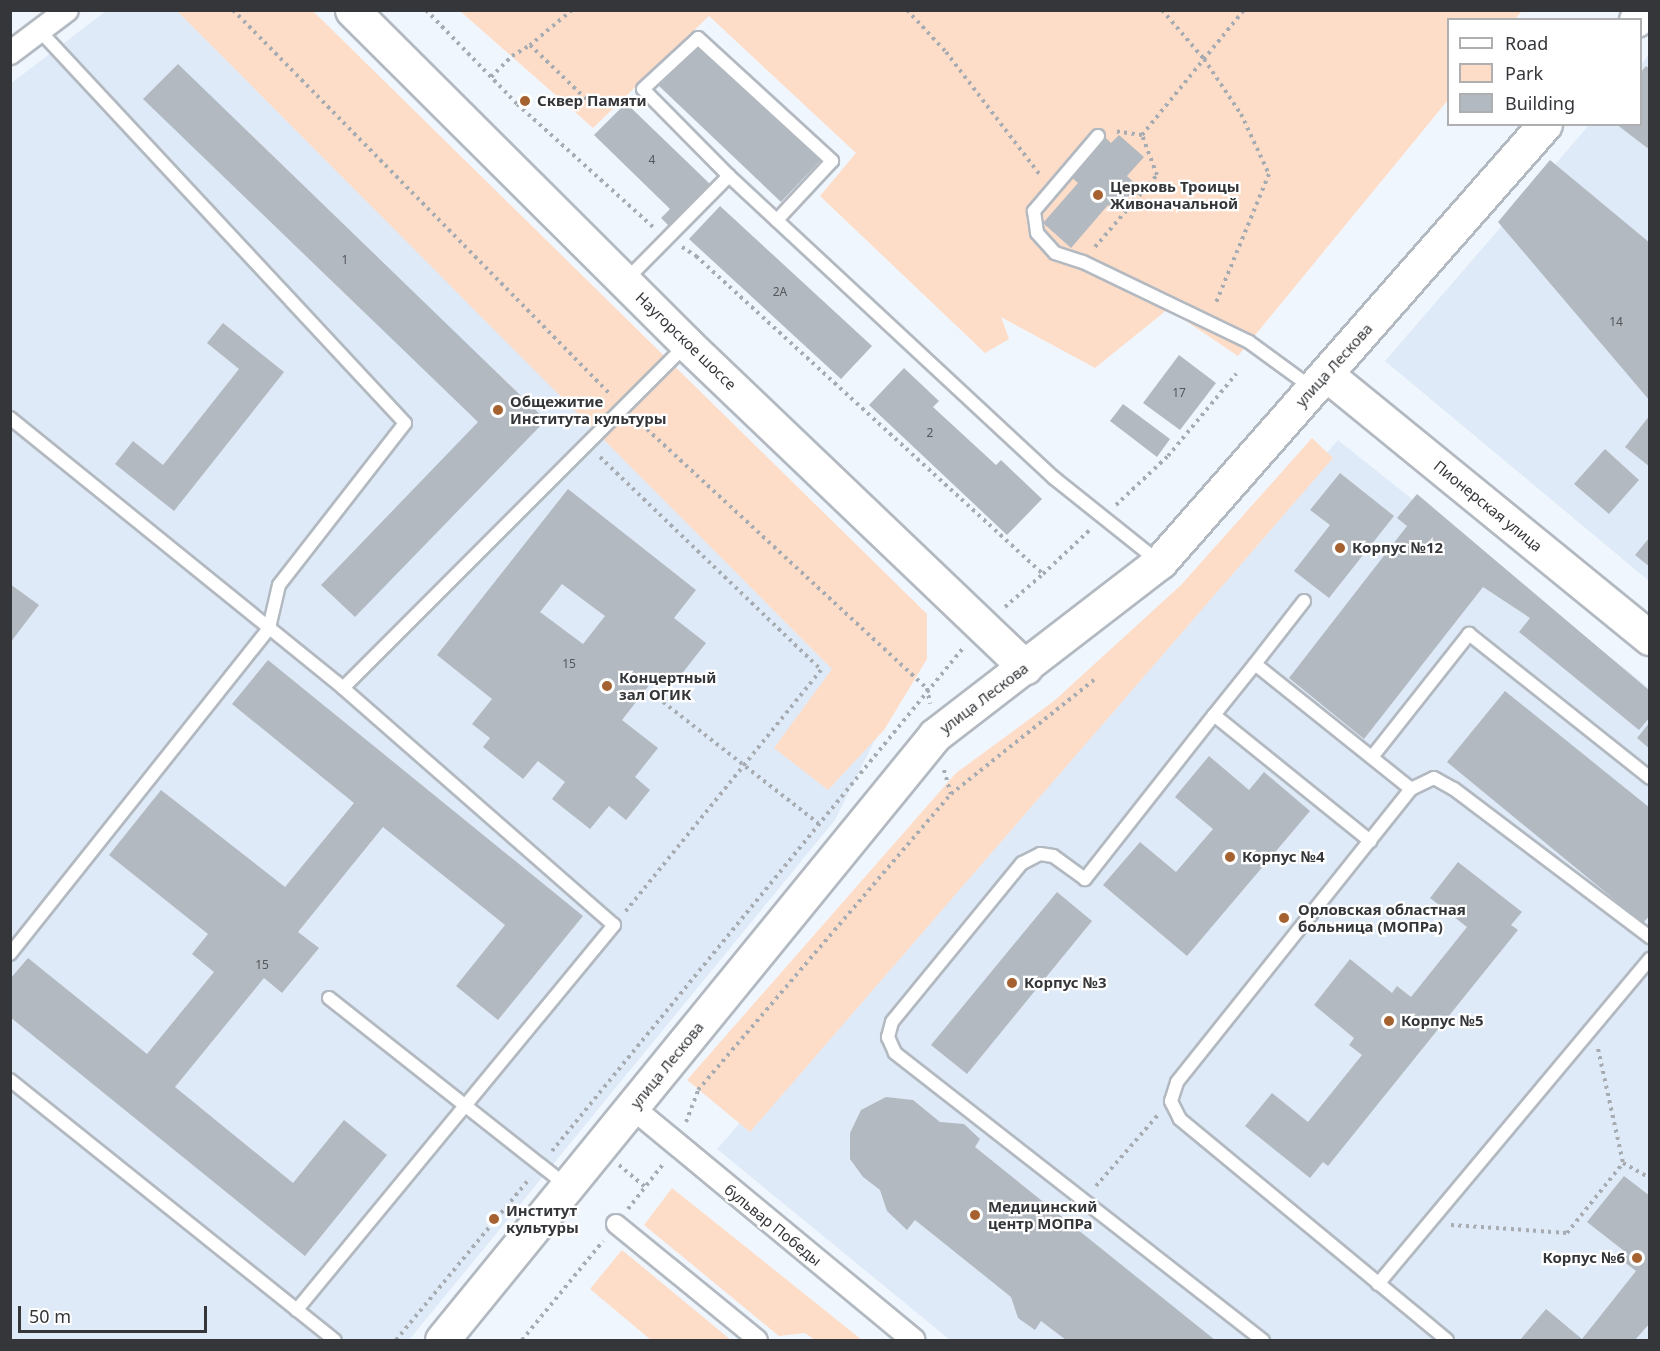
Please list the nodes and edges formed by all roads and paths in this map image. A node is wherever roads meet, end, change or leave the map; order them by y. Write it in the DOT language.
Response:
graph roads {
  1 [pos="67,10"];
  2 [pos="233,10"];
  3 [pos="352,10"];
  4 [pos="426,10"];
  5 [pos="572,10"];
  6 [pos="907,10"];
  7 [pos="1162,10"];
  8 [pos="1244,10"];
  9 [pos="40,31"];
  10 [pos="530,45"];
  11 [pos="10,53"];
  12 [pos="1204,59"];
  13 [pos="490,77"];
  14 [pos="586,99"];
  15 [pos="1543,126"];
  16 [pos="1142,135"];
  17 [pos="1098,136"];
  18 [pos="729,177"];
  19 [pos="1052,190"];
  20 [pos="777,220"];
  21 [pos="668,239"];
  22 [pos="1083,262"];
  23 [pos="624,282"];
  24 [pos="1208,322"];
  25 [pos="687,344"];
  26 [pos="1236,374"];
  27 [pos="1319,382"];
  28 [pos="624,408"];
  29 [pos="10,418"];
  30 [pos="586,444"];
  31 [pos="1104,517"];
  32 [pos="1160,562"];
  33 [pos="1043,574"];
  34 [pos="1304,601"];
  35 [pos="984,626"];
  36 [pos="268,628"];
  37 [pos="1650,638"];
  38 [pos="1255,664"];
  39 [pos="1025,667"];
  40 [pos="1094,680"];
  41 [pos="343,688"];
  42 [pos="927,688"];
  43 [pos="663,702"];
  44 [pos="1214,715"];
  45 [pos="935,735"];
  46 [pos="1372,757"];
  47 [pos="744,765"];
  48 [pos="1650,777"];
  49 [pos="1411,789"];
  50 [pos="818,823"];
  51 [pos="1370,841"];
  52 [pos="614,925"];
  53 [pos="1650,937"];
  54 [pos="10,954"];
  55 [pos="1650,959"];
  56 [pos="328,998"];
  57 [pos="1593,1026"];
  58 [pos="10,1080"];
  59 [pos="1171,1101"];
  60 [pos="467,1105"];
  61 [pos="633,1108"];
  62 [pos="677,1146"];
  63 [pos="1623,1163"];
  64 [pos="541,1164"];
  65 [pos="1650,1178"];
  66 [pos="568,1186"];
  67 [pos="1083,1200"];
  68 [pos="616,1224"];
  69 [pos="1429,1224"];
  70 [pos="1378,1284"];
  71 [pos="297,1310"];
  72 [pos="335,1341"];
  73 [pos="396,1341"];
  74 [pos="442,1341"];
  75 [pos="522,1341"];
  76 [pos="758,1341"];
  77 [pos="913,1341"];
  78 [pos="1263,1341"];
  79 [pos="1447,1341"];
  1 -- 9 [label="street"];
  2 -- 28 [label="path"];
  3 -- 23 [label="main road, Наугорское шоссе"];
  4 -- 13 [label="path"];
  5 -- 10 [label="path"];
  6 -- 19 [label="path"];
  7 -- 12 [label="path"];
  8 -- 12 [label="path"];
  9 -- 11 [label="street"];
  9 -- 36 [label="lane"];
  10 -- 13 [label="path"];
  10 -- 14 [label="path"];
  12 -- 16 [label="path"];
  12 -- 24 [label="path"];
  13 -- 21 [label="path"];
  15 -- 27 [label="main road, улица Лескова"];
  16 -- 17 [label="path"];
  16 -- 22 [label="path"];
  17 -- 19 [label="lane"];
  18 -- 20 [label="lane"];
  18 -- 20 [label="lane"];
  18 -- 21 [label="lane"];
  19 -- 22 [label="lane"];
  20 -- 31 [label="lane"];
  21 -- 23 [label="lane"];
  21 -- 33 [label="path"];
  22 -- 24 [label="lane"];
  23 -- 25 [label="main road, Наугорское шоссе"];
  24 -- 27 [label="lane"];
  25 -- 28 [label="lane"];
  25 -- 35 [label="main road, Наугорское шоссе"];
  26 -- 31 [label="path"];
  27 -- 32 [label="main road, улица Лескова"];
  27 -- 37 [label="main road, Пионерская улица"];
  28 -- 30 [label="lane"];
  28 -- 42 [label="path"];
  29 -- 36 [label="lane"];
  30 -- 41 [label="lane"];
  30 -- 47 [label="path"];
  31 -- 32 [label="lane"];
  31 -- 33 [label="path"];
  32 -- 39 [label="main road, улица Лескова"];
  33 -- 35 [label="path"];
  34 -- 38 [label="lane"];
  35 -- 39 [label="main road, Наугорское шоссе"];
  35 -- 42 [label="path"];
  36 -- 41 [label="lane"];
  36 -- 54 [label="lane"];
  38 -- 44 [label="lane"];
  38 -- 46 [label="lane"];
  39 -- 45 [label="main road, улица Лескова"];
  40 -- 62 [label="path"];
  41 -- 52 [label="lane"];
  42 -- 45 [label="path"];
  42 -- 50 [label="path"];
  43 -- 47 [label="path"];
  44 -- 51 [label="lane"];
  44 -- 67 [label="lane"];
  45 -- 61 [label="main road, улица Лескова"];
  46 -- 48 [label="lane"];
  46 -- 49 [label="lane"];
  47 -- 50 [label="path"];
  47 -- 52 [label="path"];
  49 -- 51 [label="lane"];
  49 -- 53 [label="lane"];
  50 -- 64 [label="path"];
  51 -- 59 [label="lane"];
  52 -- 60 [label="lane"];
  55 -- 57 [label="lane"];
  56 -- 60 [label="lane"];
  57 -- 63 [label="path"];
  57 -- 69 [label="lane"];
  58 -- 71 [label="lane"];
  59 -- 67 [label="path"];
  59 -- 70 [label="lane"];
  60 -- 64 [label="lane"];
  60 -- 71 [label="lane"];
  61 -- 62 [label="street, бульвар Победы"];
  61 -- 66 [label="main road, улица Лескова"];
  62 -- 68 [label="path"];
  62 -- 77 [label="street, бульвар Победы"];
  63 -- 65 [label="path"];
  63 -- 69 [label="path"];
  64 -- 66 [label="lane"];
  64 -- 73 [label="path"];
  66 -- 74 [label="main road, улица Лескова"];
  67 -- 78 [label="lane"];
  68 -- 75 [label="path"];
  68 -- 76 [label="street"];
  69 -- 70 [label="lane"];
  70 -- 79 [label="lane"];
  71 -- 72 [label="lane"];
}
